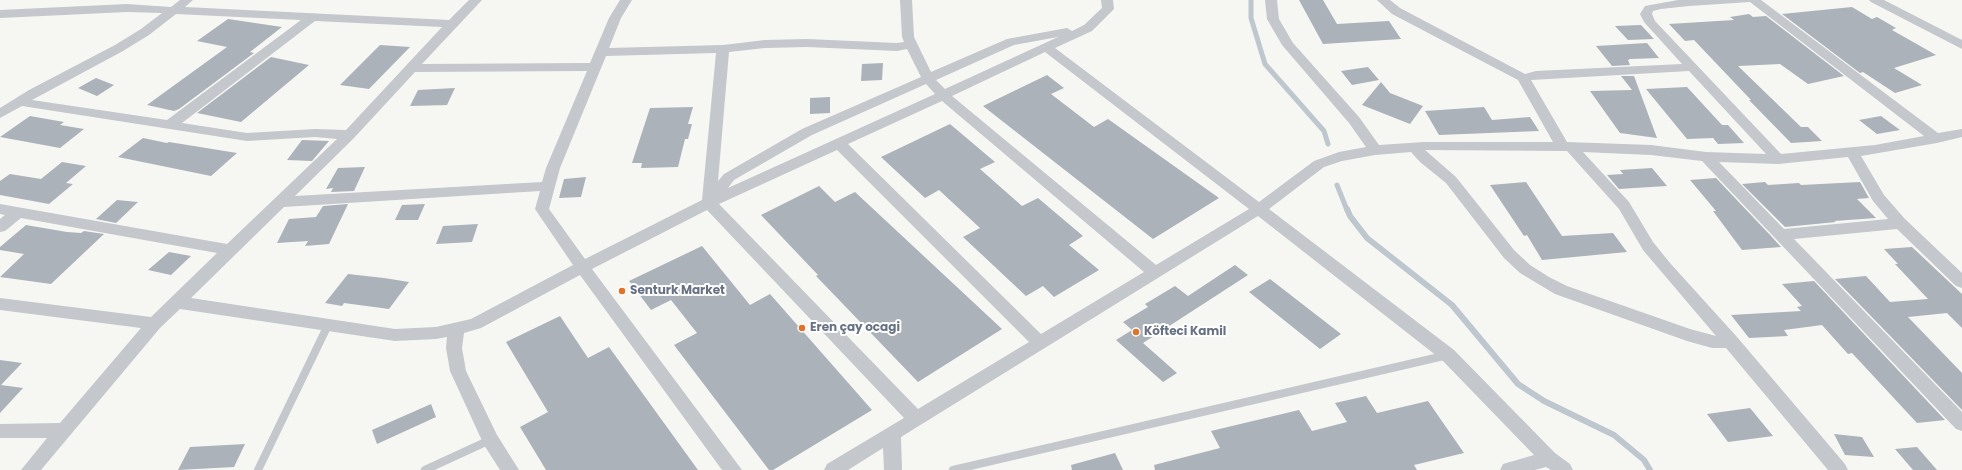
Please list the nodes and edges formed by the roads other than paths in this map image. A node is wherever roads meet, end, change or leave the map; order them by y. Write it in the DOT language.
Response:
graph roads {
  1 [pos="187,0"];
  2 [pos="476,0"];
  3 [pos="626,0"];
  4 [pos="906,0"];
  5 [pos="1107,0"];
  6 [pos="1271,0"];
  7 [pos="1401,0"];
  8 [pos="1745,0"];
  9 [pos="1754,0"];
  10 [pos="1875,0"];
  11 [pos="1385,3"];
  12 [pos="175,11"];
  13 [pos="0,14"];
  14 [pos="313,17"];
  15 [pos="452,24"];
  16 [pos="1088,28"];
  17 [pos="911,45"];
  18 [pos="1962,45"];
  19 [pos="1046,47"];
  20 [pos="723,49"];
  21 [pos="601,52"];
  22 [pos="595,67"];
  23 [pos="1692,67"];
  24 [pos="410,68"];
  25 [pos="928,78"];
  26 [pos="1523,78"];
  27 [pos="943,95"];
  28 [pos="20,102"];
  29 [pos="0,114"];
  30 [pos="170,125"];
  31 [pos="1962,132"];
  32 [pos="349,135"];
  33 [pos="1937,139"];
  34 [pos="838,143"];
  35 [pos="1566,146"];
  36 [pos="1415,147"];
  37 [pos="1375,150"];
  38 [pos="1853,153"];
  39 [pos="1706,157"];
  40 [pos="1778,159"];
  41 [pos="548,186"];
  42 [pos="281,202"];
  43 [pos="709,203"];
  44 [pos="0,209"];
  45 [pos="1259,209"];
  46 [pos="18,212"];
  47 [pos="1900,223"];
  48 [pos="0,227"];
  49 [pos="1781,236"];
  50 [pos="229,250"];
  51 [pos="582,267"];
  52 [pos="1155,272"];
  53 [pos="1962,282"];
  54 [pos="176,302"];
  55 [pos="0,304"];
  56 [pos="154,324"];
  57 [pos="328,325"];
  58 [pos="456,330"];
  59 [pos="1732,342"];
  60 [pos="1040,343"];
  61 [pos="1448,355"];
  62 [pos="916,419"];
  63 [pos="1962,424"];
  64 [pos="62,430"];
  65 [pos="0,431"];
  66 [pos="892,434"];
  67 [pos="490,440"];
  68 [pos="1549,458"];
  69 [pos="30,470"];
  70 [pos="258,470"];
  71 [pos="425,470"];
  72 [pos="510,470"];
  73 [pos="733,470"];
  74 [pos="833,470"];
  75 [pos="895,470"];
  76 [pos="953,470"];
  77 [pos="1509,470"];
  78 [pos="1564,470"];
  79 [pos="1839,470"];
  1 -- 12 [label="street"];
  2 -- 15 [label="street"];
  3 -- 21 [label="street"];
  4 -- 17 [label="street"];
  5 -- 16 [label="street"];
  6 -- 37 [label="street"];
  7 -- 11 [label="street"];
  8 -- 23 [label="street"];
  9 -- 33 [label="street"];
  10 -- 18 [label="street"];
  11 -- 26 [label="street"];
  12 -- 13 [label="street"];
  12 -- 14 [label="street"];
  12 -- 28 [label="street"];
  14 -- 15 [label="street"];
  14 -- 30 [label="street"];
  15 -- 24 [label="street"];
  16 -- 19 [label="street"];
  16 -- 25 [label="street"];
  17 -- 20 [label="street"];
  17 -- 25 [label="street"];
  19 -- 27 [label="street"];
  19 -- 45 [label="street"];
  20 -- 21 [label="street"];
  20 -- 43 [label="street"];
  21 -- 22 [label="street"];
  22 -- 24 [label="street"];
  22 -- 41 [label="street"];
  23 -- 26 [label="street"];
  23 -- 40 [label="street"];
  24 -- 32 [label="street"];
  25 -- 27 [label="street"];
  25 -- 43 [label="street"];
  26 -- 35 [label="street"];
  27 -- 34 [label="street"];
  27 -- 52 [label="street"];
  28 -- 29 [label="street"];
  28 -- 30 [label="street"];
  30 -- 32 [label="street"];
  31 -- 33 [label="street"];
  32 -- 42 [label="street"];
  33 -- 38 [label="street"];
  34 -- 43 [label="street"];
  34 -- 60 [label="street"];
  35 -- 36 [label="street"];
  35 -- 39 [label="street"];
  35 -- 59 [label="street"];
  36 -- 37 [label="street"];
  36 -- 59 [label="street"];
  37 -- 45 [label="street"];
  38 -- 40 [label="street"];
  38 -- 47 [label="street"];
  39 -- 40 [label="street"];
  39 -- 49 [label="street"];
  41 -- 42 [label="street"];
  41 -- 51 [label="street"];
  42 -- 50 [label="street"];
  43 -- 51 [label="street"];
  43 -- 62 [label="street"];
  44 -- 46 [label="street"];
  45 -- 52 [label="street"];
  45 -- 61 [label="street"];
  46 -- 48 [label="street"];
  46 -- 50 [label="street"];
  47 -- 49 [label="street"];
  47 -- 53 [label="street"];
  49 -- 63 [label="street"];
  50 -- 54 [label="street"];
  51 -- 58 [label="street"];
  51 -- 73 [label="street"];
  52 -- 60 [label="street"];
  54 -- 56 [label="street"];
  54 -- 57 [label="street"];
  55 -- 56 [label="street"];
  56 -- 64 [label="street"];
  57 -- 58 [label="street"];
  57 -- 70 [label="lane"];
  58 -- 67 [label="street"];
  59 -- 79 [label="street"];
  60 -- 62 [label="street"];
  61 -- 68 [label="street"];
  61 -- 76 [label="lane"];
  62 -- 66 [label="street"];
  64 -- 65 [label="street"];
  64 -- 69 [label="street"];
  66 -- 74 [label="street"];
  66 -- 75 [label="street"];
  67 -- 71 [label="lane"];
  67 -- 72 [label="street"];
  68 -- 77 [label="street"];
  68 -- 78 [label="street"];
}
